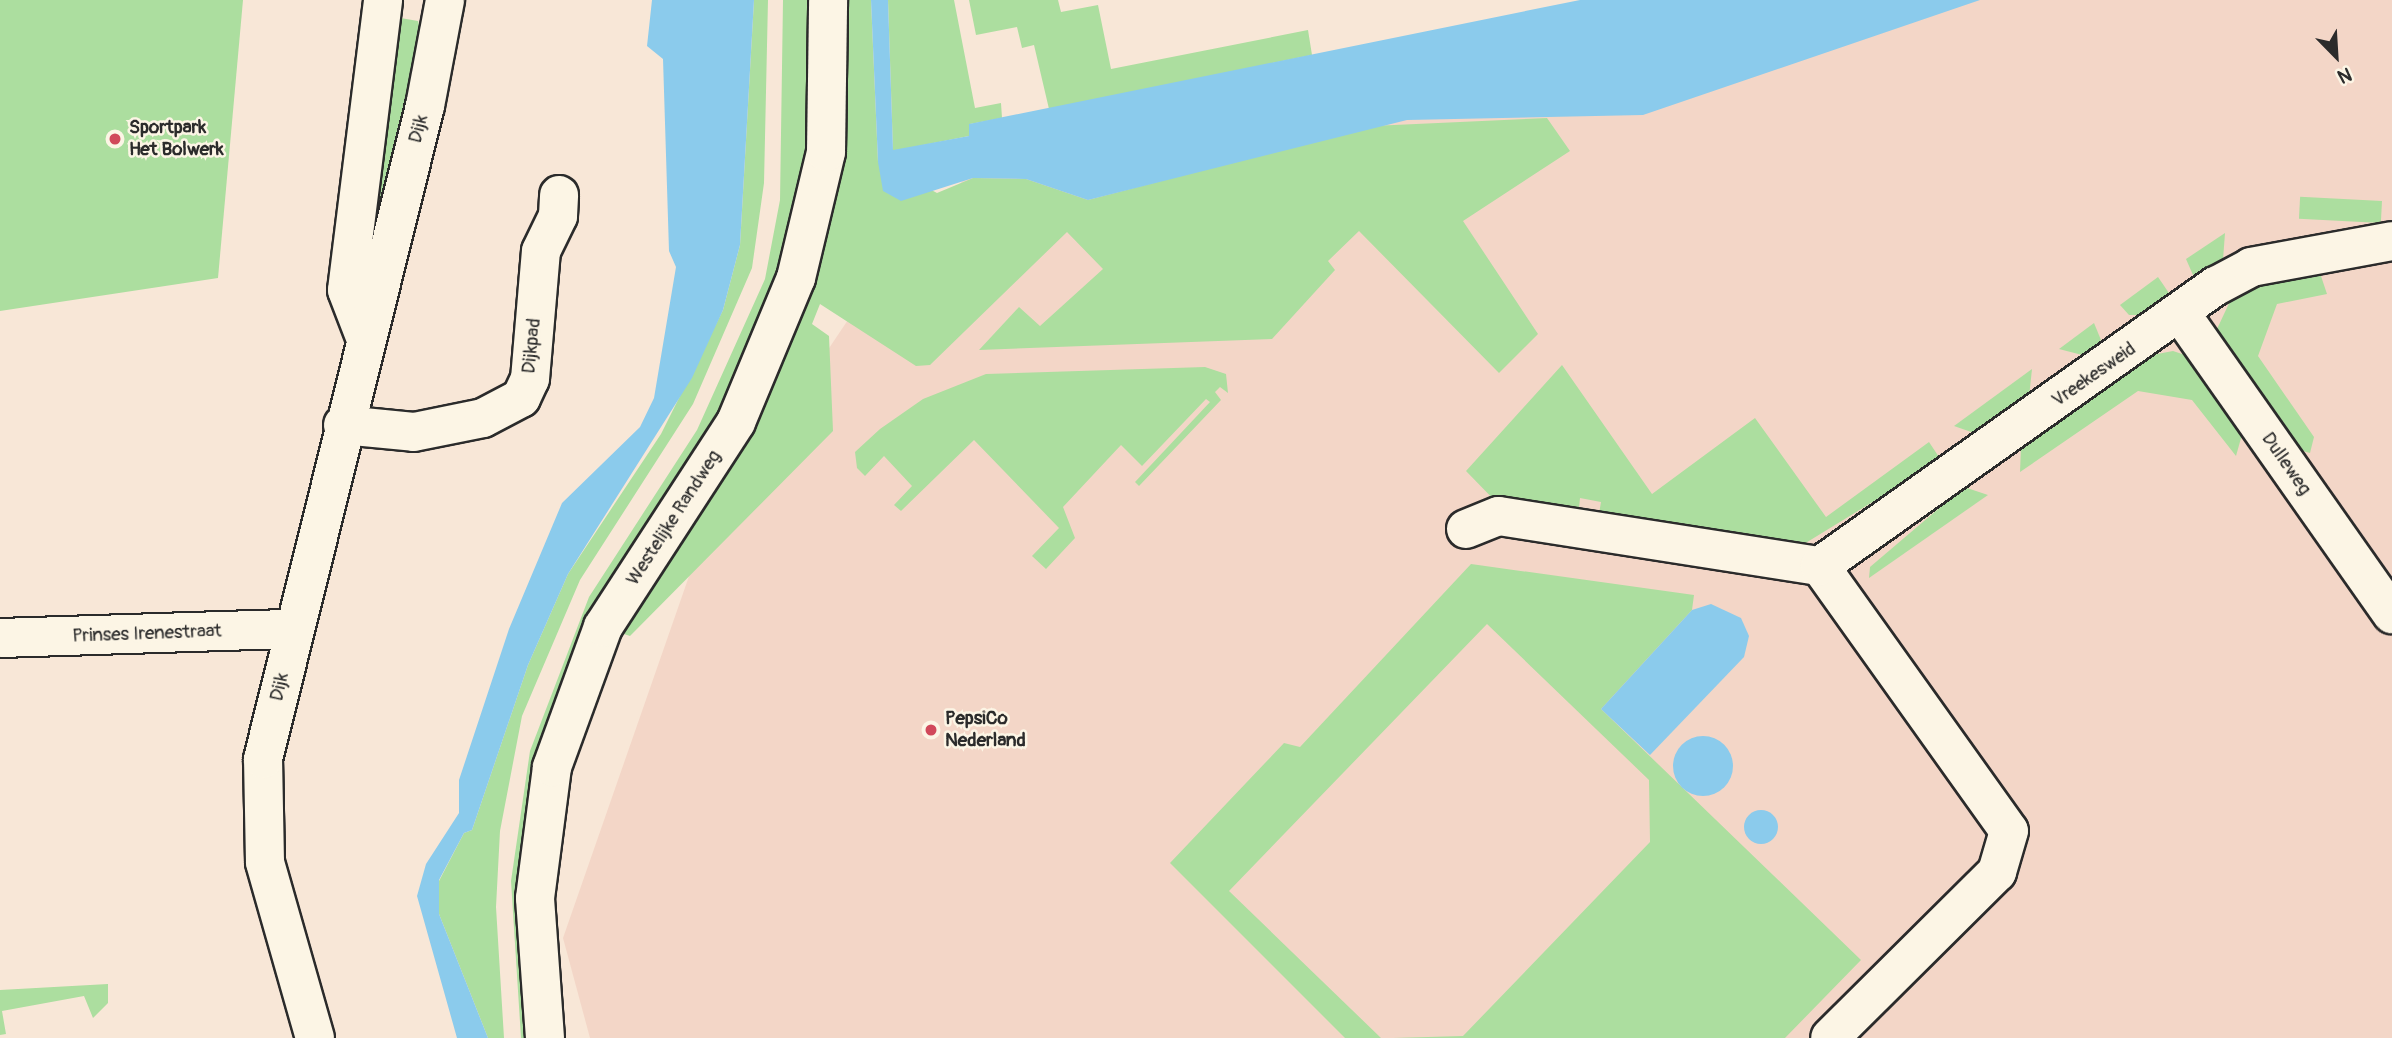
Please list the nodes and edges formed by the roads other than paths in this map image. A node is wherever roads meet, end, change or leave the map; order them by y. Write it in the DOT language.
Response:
graph roads {
  1 [pos="383,0"];
  2 [pos="445,0"];
  3 [pos="828,0"];
  4 [pos="559,195"];
  5 [pos="2392,242"];
  6 [pos="2181,314"];
  7 [pos="365,337"];
  8 [pos="343,425"];
  9 [pos="1466,529"];
  10 [pos="1820,566"];
  11 [pos="2392,614"];
  12 [pos="294,629"];
  13 [pos="0,638"];
  14 [pos="315,1038"];
  15 [pos="545,1038"];
  16 [pos="1830,1038"];
  1 -- 7 [label="street"];
  2 -- 7 [label="street, Dijk"];
  3 -- 15 [label="street, Westelijke Randweg"];
  4 -- 8 [label="street, Dijkpad"];
  5 -- 6 [label="street, Vreekesweid"];
  6 -- 10 [label="street, Vreekesweid"];
  6 -- 11 [label="street, Dulleweg"];
  7 -- 8 [label="street, Dijk"];
  8 -- 12 [label="street, Dijk"];
  9 -- 10 [label="street"];
  10 -- 16 [label="street"];
  12 -- 13 [label="street, Prinses Irenestraat"];
  12 -- 14 [label="street, Dijk"];
}
